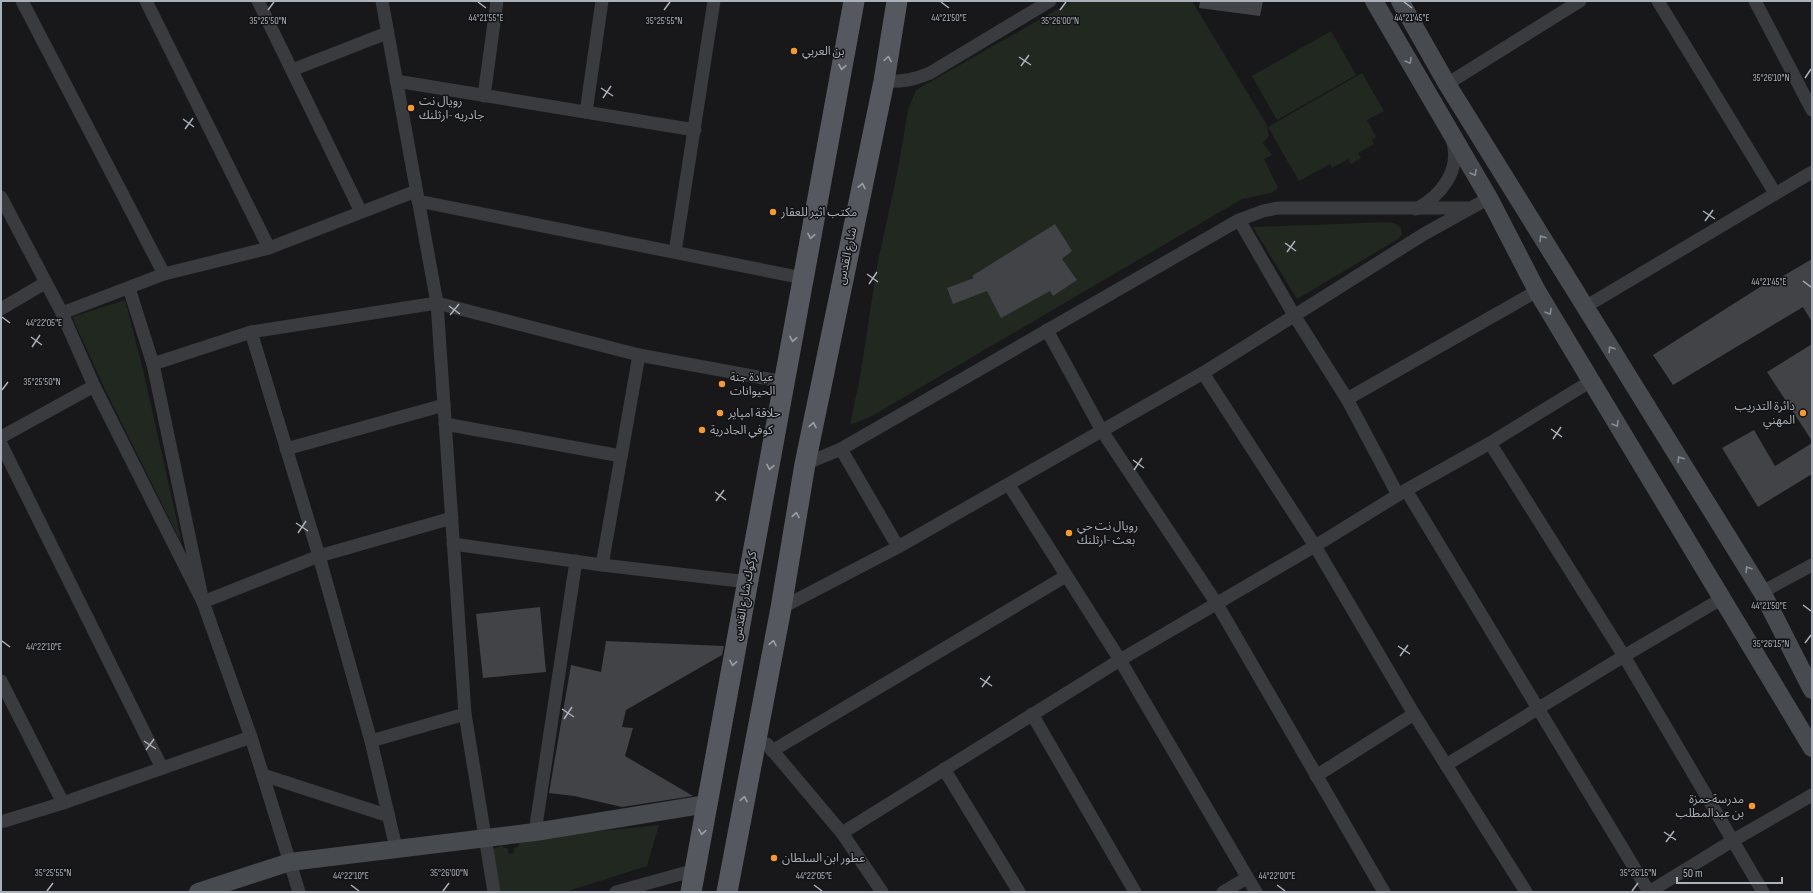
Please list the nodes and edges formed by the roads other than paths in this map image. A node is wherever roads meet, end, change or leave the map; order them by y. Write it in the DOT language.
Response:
graph roads {
  1 [pos="22,1"];
  2 [pos="146,1"];
  3 [pos="258,1"];
  4 [pos="382,1"];
  5 [pos="497,1"];
  6 [pos="602,1"];
  7 [pos="714,1"];
  8 [pos="854,1"];
  9 [pos="897,1"];
  10 [pos="1050,1"];
  11 [pos="1374,1"];
  12 [pos="1580,1"];
  13 [pos="1658,1"];
  14 [pos="1755,1"];
  15 [pos="1404,8"];
  16 [pos="1389,27"];
  17 [pos="387,32"];
  18 [pos="292,70"];
  19 [pos="396,81"];
  20 [pos="884,81"];
  21 [pos="1447,84"];
  22 [pos="484,96"];
  23 [pos="1812,110"];
  24 [pos="586,112"];
  25 [pos="695,130"];
  26 [pos="1449,130"];
  27 [pos="1812,172"];
  28 [pos="1775,193"];
  29 [pos="417,196"];
  30 [pos="1,197"];
  31 [pos="1489,198"];
  32 [pos="1471,208"];
  33 [pos="1419,209"];
  34 [pos="361,212"];
  35 [pos="1239,220"];
  36 [pos="1424,234"];
  37 [pos="268,248"];
  38 [pos="675,252"];
  39 [pos="164,274"];
  40 [pos="803,278"];
  41 [pos="45,283"];
  42 [pos="129,288"];
  43 [pos="1537,291"];
  44 [pos="437,303"];
  45 [pos="1585,307"];
  46 [pos="1,309"];
  47 [pos="62,313"];
  48 [pos="1294,315"];
  49 [pos="1047,330"];
  50 [pos="251,332"];
  51 [pos="639,355"];
  52 [pos="153,364"];
  53 [pos="1203,373"];
  54 [pos="1591,381"];
  55 [pos="785,382"];
  56 [pos="94,386"];
  57 [pos="1347,399"];
  58 [pos="444,405"];
  59 [pos="445,424"];
  60 [pos="1102,431"];
  61 [pos="1,438"];
  62 [pos="1490,443"];
  63 [pos="1,444"];
  64 [pos="286,449"];
  65 [pos="841,449"];
  66 [pos="621,456"];
  67 [pos="805,464"];
  68 [pos="1009,485"];
  69 [pos="1402,492"];
  70 [pos="452,518"];
  71 [pos="454,544"];
  72 [pos="1315,546"];
  73 [pos="898,547"];
  74 [pos="318,556"];
  75 [pos="576,561"];
  76 [pos="602,565"];
  77 [pos="1812,565"];
  78 [pos="1066,576"];
  79 [pos="748,582"];
  80 [pos="1762,592"];
  81 [pos="1721,599"];
  82 [pos="203,602"];
  83 [pos="1217,604"];
  84 [pos="781,608"];
  85 [pos="1624,656"];
  86 [pos="1120,660"];
  87 [pos="2,686"];
  88 [pos="1812,690"];
  89 [pos="1540,708"];
  90 [pos="465,714"];
  91 [pos="1032,714"];
  92 [pos="1414,714"];
  93 [pos="756,732"];
  94 [pos="251,737"];
  95 [pos="371,741"];
  96 [pos="1812,748"];
  97 [pos="772,750"];
  98 [pos="1446,765"];
  99 [pos="162,768"];
  100 [pos="944,769"];
  101 [pos="263,775"];
  102 [pos="1316,776"];
  103 [pos="1812,795"];
  104 [pos="63,803"];
  105 [pos="707,804"];
  106 [pos="389,816"];
  107 [pos="1,822"];
  108 [pos="535,832"];
  109 [pos="842,833"];
  110 [pos="486,839"];
  111 [pos="1732,841"];
  112 [pos="396,848"];
  113 [pos="290,862"];
  114 [pos="695,870"];
  115 [pos="1247,878"];
  116 [pos="198,892"];
  117 [pos="299,892"];
  118 [pos="494,892"];
  119 [pos="616,892"];
  120 [pos="691,892"];
  121 [pos="727,892"];
  122 [pos="882,892"];
  123 [pos="1019,892"];
  124 [pos="1135,892"];
  125 [pos="1223,892"];
  126 [pos="1256,892"];
  127 [pos="1384,892"];
  128 [pos="1526,892"];
  129 [pos="1649,892"];
  130 [pos="1764,892"];
  1 -- 39 [label="street"];
  2 -- 37 [label="street"];
  3 -- 18 [label="street"];
  4 -- 17 [label="street"];
  5 -- 22 [label="street"];
  6 -- 24 [label="street"];
  7 -- 25 [label="street"];
  8 -- 40 [label="main road, one-way"];
  20 -- 9 [label="main road, شارع القدس, one-way"];
  10 -- 20 [label="street"];
  11 -- 16 [label="street"];
  12 -- 21 [label="street"];
  13 -- 28 [label="street"];
  14 -- 23 [label="street"];
  15 -- 16 [label="street"];
  15 -- 21 [label="street"];
  16 -- 26 [label="street, one-way"];
  17 -- 18 [label="street"];
  17 -- 19 [label="street"];
  18 -- 34 [label="street"];
  19 -- 22 [label="street"];
  19 -- 29 [label="street"];
  67 -- 20 [label="main road, شارع القدس, one-way"];
  45 -- 21 [label="street, one-way"];
  22 -- 24 [label="street"];
  24 -- 25 [label="street"];
  25 -- 38 [label="street"];
  26 -- 31 [label="street, one-way"];
  26 -- 33 [label="street"];
  27 -- 28 [label="street"];
  28 -- 45 [label="street"];
  29 -- 34 [label="street"];
  29 -- 38 [label="street"];
  29 -- 44 [label="street"];
  30 -- 41 [label="street"];
  31 -- 32 [label="street"];
  31 -- 43 [label="street"];
  32 -- 33 [label="street"];
  32 -- 36 [label="street"];
  33 -- 35 [label="street"];
  33 -- 36 [label="street"];
  34 -- 37 [label="street"];
  35 -- 48 [label="street"];
  35 -- 49 [label="street"];
  36 -- 48 [label="street"];
  37 -- 39 [label="street"];
  38 -- 40 [label="street"];
  39 -- 42 [label="street"];
  40 -- 55 [label="main road, كركوك,شارع القدس, one-way"];
  41 -- 46 [label="street"];
  41 -- 47 [label="street"];
  42 -- 47 [label="street"];
  42 -- 52 [label="street"];
  43 -- 54 [label="street, one-way"];
  43 -- 57 [label="street"];
  44 -- 50 [label="street"];
  44 -- 51 [label="street"];
  44 -- 58 [label="street"];
  80 -- 45 [label="street, one-way"];
  47 -- 56 [label="street"];
  48 -- 53 [label="street"];
  48 -- 57 [label="street"];
  49 -- 60 [label="street"];
  49 -- 65 [label="street"];
  50 -- 52 [label="street"];
  50 -- 64 [label="street"];
  51 -- 55 [label="street"];
  51 -- 66 [label="street"];
  52 -- 82 [label="street"];
  53 -- 60 [label="street"];
  53 -- 72 [label="street"];
  54 -- 62 [label="street"];
  54 -- 81 [label="street, one-way"];
  55 -- 79 [label="main road, كركوك,شارع القدس, one-way"];
  56 -- 61 [label="street"];
  56 -- 82 [label="street"];
  57 -- 69 [label="street"];
  58 -- 59 [label="street"];
  58 -- 64 [label="street"];
  59 -- 66 [label="street"];
  59 -- 70 [label="street"];
  60 -- 68 [label="street"];
  60 -- 83 [label="street"];
  62 -- 69 [label="street"];
  62 -- 85 [label="street"];
  63 -- 99 [label="street"];
  64 -- 74 [label="street"];
  65 -- 67 [label="street"];
  65 -- 73 [label="street"];
  66 -- 76 [label="street"];
  84 -- 67 [label="main road, one-way"];
  68 -- 73 [label="street"];
  68 -- 78 [label="street"];
  69 -- 72 [label="street"];
  69 -- 89 [label="street"];
  70 -- 71 [label="street"];
  70 -- 74 [label="street"];
  71 -- 75 [label="street"];
  71 -- 90 [label="street"];
  72 -- 83 [label="street"];
  72 -- 92 [label="street"];
  73 -- 84 [label="street"];
  74 -- 82 [label="street"];
  74 -- 95 [label="street"];
  75 -- 76 [label="street"];
  75 -- 108 [label="street"];
  76 -- 79 [label="street"];
  77 -- 80 [label="street"];
  78 -- 86 [label="street"];
  78 -- 97 [label="street"];
  79 -- 105 [label="main road, كركوك,شارع القدس, one-way"];
  80 -- 88 [label="street"];
  81 -- 85 [label="street"];
  81 -- 96 [label="street"];
  82 -- 94 [label="street"];
  83 -- 86 [label="street"];
  83 -- 102 [label="street"];
  93 -- 84 [label="main road, one-way"];
  85 -- 89 [label="street"];
  85 -- 111 [label="street"];
  86 -- 91 [label="street"];
  86 -- 115 [label="street"];
  87 -- 104 [label="street"];
  89 -- 98 [label="street"];
  89 -- 129 [label="street"];
  90 -- 95 [label="street"];
  90 -- 110 [label="street"];
  91 -- 100 [label="street"];
  91 -- 124 [label="street"];
  92 -- 98 [label="street"];
  92 -- 102 [label="street"];
  93 -- 97 [label="street"];
  121 -- 93 [label="main road, one-way"];
  94 -- 99 [label="street"];
  94 -- 101 [label="street"];
  95 -- 106 [label="street"];
  97 -- 109 [label="street"];
  98 -- 128 [label="street"];
  99 -- 104 [label="street"];
  100 -- 109 [label="street"];
  100 -- 123 [label="street"];
  101 -- 106 [label="street"];
  101 -- 113 [label="street"];
  102 -- 127 [label="street"];
  103 -- 111 [label="street"];
  104 -- 107 [label="street"];
  105 -- 108 [label="street"];
  105 -- 114 [label="main road, كركوك,شارع القدس, one-way"];
  106 -- 112 [label="street"];
  108 -- 110 [label="street"];
  109 -- 122 [label="street"];
  110 -- 112 [label="street"];
  110 -- 118 [label="street"];
  111 -- 129 [label="street"];
  111 -- 130 [label="street"];
  112 -- 113 [label="street"];
  113 -- 116 [label="street"];
  113 -- 117 [label="street"];
  114 -- 119 [label="street"];
  114 -- 120 [label="main road, كركوك,شارع القدس"];
  115 -- 125 [label="street"];
  115 -- 126 [label="street"];
}
